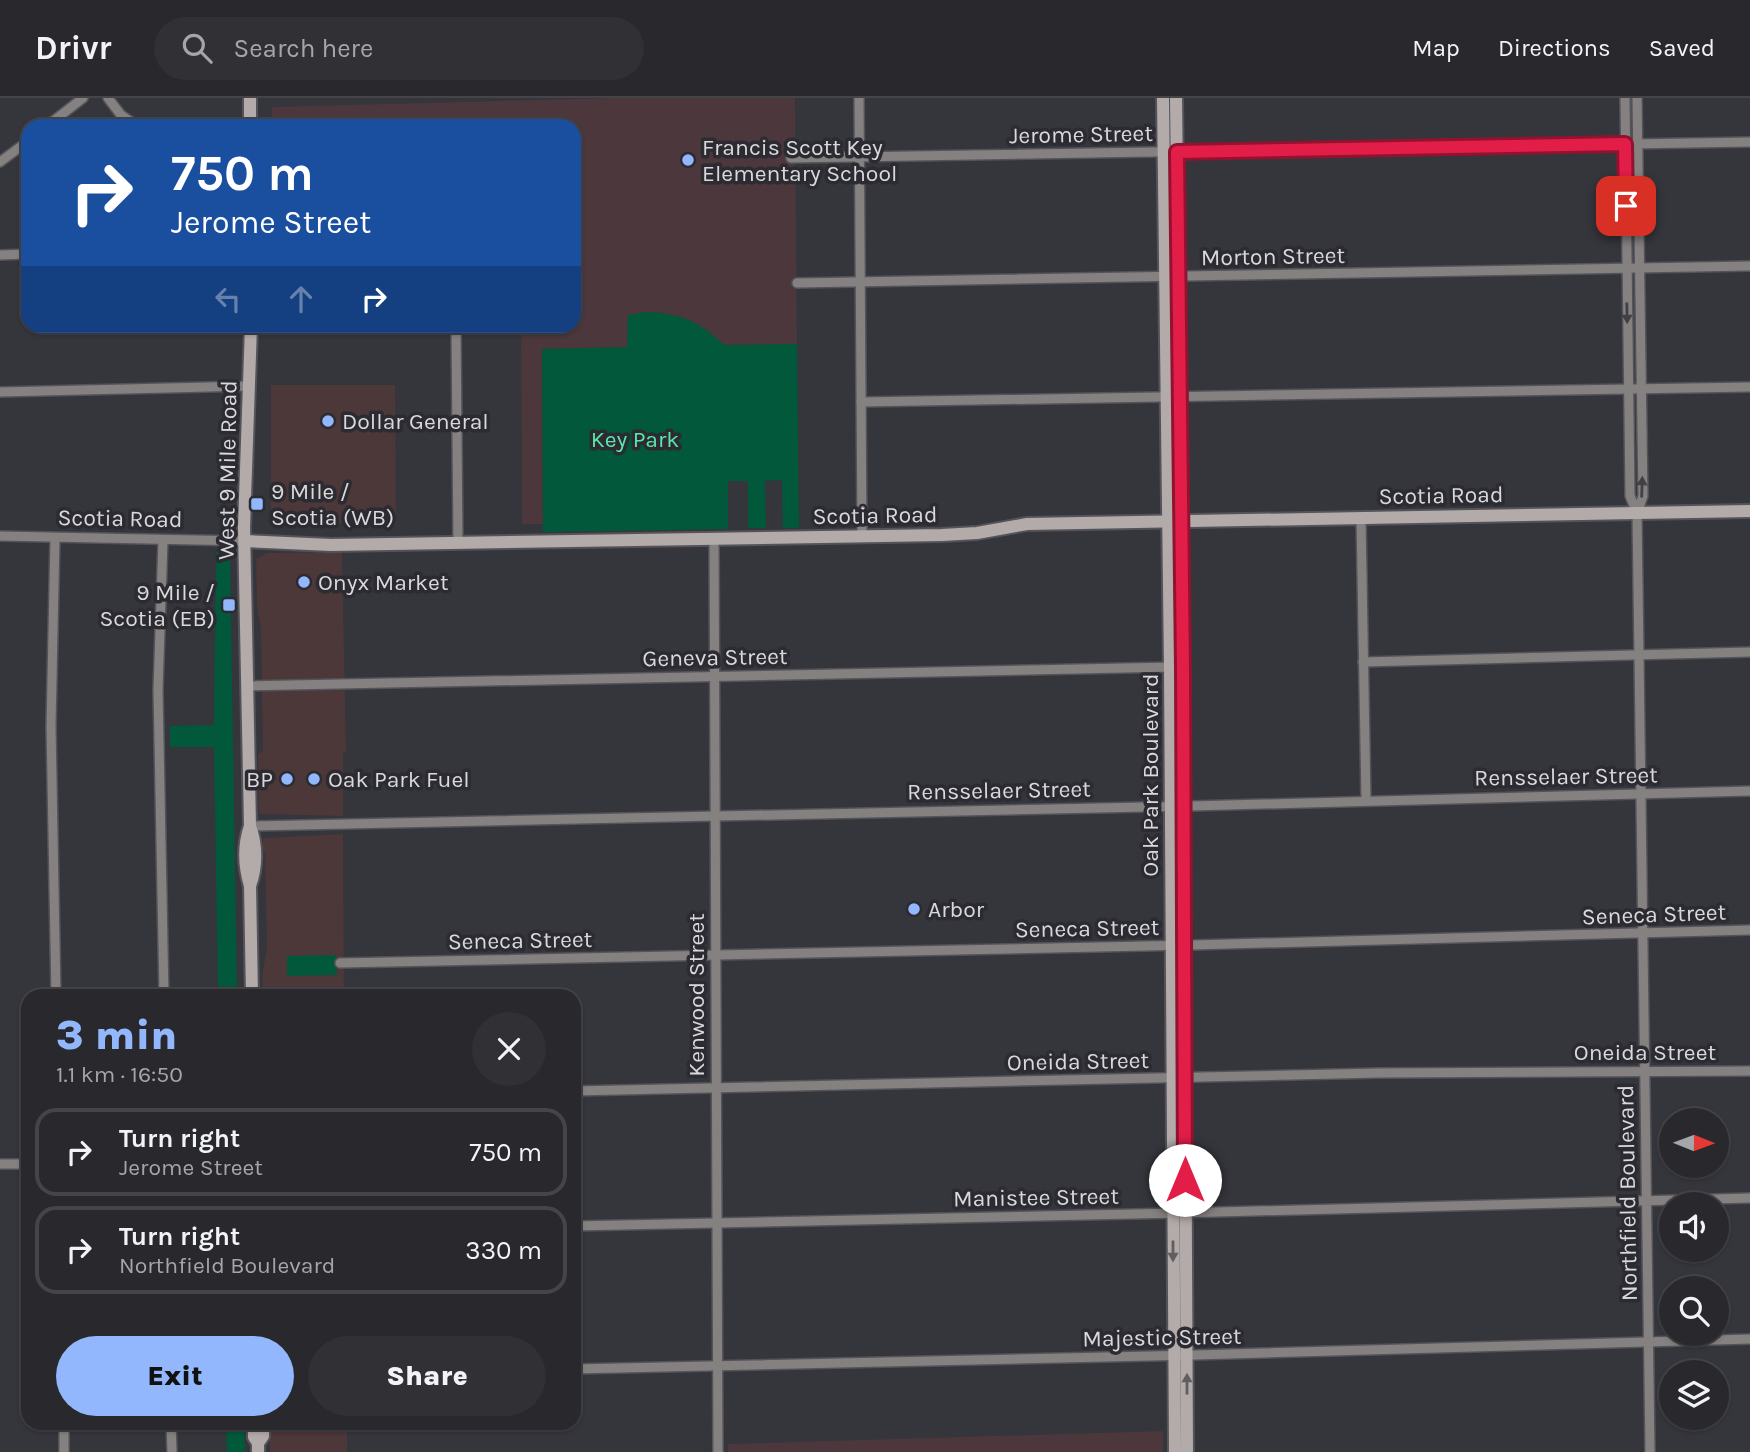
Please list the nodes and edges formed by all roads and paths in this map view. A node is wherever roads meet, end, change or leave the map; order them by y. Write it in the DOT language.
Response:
graph roads {
  1 [pos="83,98"];
  2 [pos="108,98"];
  3 [pos="250,98"];
  4 [pos="859,98"];
  5 [pos="1163,98"];
  6 [pos="1176,98"];
  7 [pos="1625,98"];
  8 [pos="1637,98"];
  9 [pos="56,119"];
  10 [pos="127,119"];
  11 [pos="250,119"];
  12 [pos="1750,142"];
  13 [pos="1625,144"];
  14 [pos="1637,144"];
  15 [pos="21,146"];
  16 [pos="1170,152"];
  17 [pos="860,157"];
  18 [pos="791,158"];
  19 [pos="0,162"];
  20 [pos="21,254"];
  21 [pos="0,255"];
  22 [pos="1750,266"];
  23 [pos="1627,269"];
  24 [pos="1639,269"];
  25 [pos="1172,277"];
  26 [pos="860,282"];
  27 [pos="797,283"];
  28 [pos="251,333"];
  29 [pos="456,333"];
  30 [pos="250,386"];
  31 [pos="1750,387"];
  32 [pos="1629,389"];
  33 [pos="1641,389"];
  34 [pos="0,392"];
  35 [pos="1173,397"];
  36 [pos="861,402"];
  37 [pos="1750,511"];
  38 [pos="1637,513"];
  39 [pos="1361,518"];
  40 [pos="1175,521"];
  41 [pos="0,536"];
  42 [pos="862,536"];
  43 [pos="55,538"];
  44 [pos="714,539"];
  45 [pos="163,540"];
  46 [pos="245,541"];
  47 [pos="458,543"];
  48 [pos="1750,652"];
  49 [pos="1638,654"];
  50 [pos="1363,662"];
  51 [pos="1177,667"];
  52 [pos="715,677"];
  53 [pos="247,686"];
  54 [pos="1750,791"];
  55 [pos="1640,793"];
  56 [pos="1366,801"];
  57 [pos="1177,806"];
  58 [pos="715,816"];
  59 [pos="250,826"];
  60 [pos="1750,930"];
  61 [pos="1642,933"];
  62 [pos="1177,945"];
  63 [pos="716,955"];
  64 [pos="340,963"];
  65 [pos="55,989"];
  66 [pos="164,989"];
  67 [pos="252,989"];
  68 [pos="1750,1071"];
  69 [pos="1645,1072"];
  70 [pos="1178,1078"];
  71 [pos="716,1088"];
  72 [pos="581,1091"];
  73 [pos="0,1164"];
  74 [pos="21,1164"];
  75 [pos="1750,1198"];
  76 [pos="1646,1200"];
  77 [pos="1179,1213"];
  78 [pos="716,1223"];
  79 [pos="581,1226"];
  80 [pos="1750,1339"];
  81 [pos="1648,1341"];
  82 [pos="1180,1356"];
  83 [pos="717,1366"];
  84 [pos="581,1369"];
  85 [pos="64,1430"];
  86 [pos="171,1430"];
  87 [pos="254,1430"];
  88 [pos="263,1430"];
  89 [pos="258,1448"];
  90 [pos="64,1452"];
  91 [pos="172,1452"];
  92 [pos="718,1452"];
  93 [pos="1175,1452"];
  94 [pos="1187,1452"];
  95 [pos="1650,1452"];
  1 -- 9 [label="street"];
  2 -- 10 [label="street"];
  3 -- 11 [label="street"];
  4 -- 17 [label="street"];
  5 -- 16 [label="street, Oak Park Boulevard"];
  6 -- 16 [label="street, Oak Park Boulevard"];
  7 -- 13 [label="street, Northfield Boulevard"];
  8 -- 14 [label="street, Northfield Boulevard"];
  12 -- 14 [label="street, Jerome Street"];
  13 -- 14 [label="street, Jerome Street"];
  13 -- 16 [label="street, Jerome Street"];
  13 -- 23 [label="street, Northfield Boulevard"];
  14 -- 24 [label="street, Northfield Boulevard"];
  15 -- 19 [label="street"];
  16 -- 17 [label="street, Jerome Street"];
  16 -- 25 [label="street, Oak Park Boulevard"];
  17 -- 18 [label="street, Jerome Street"];
  17 -- 26 [label="street"];
  20 -- 21 [label="street"];
  22 -- 24 [label="street, Morton Street"];
  23 -- 24 [label="street, Morton Street"];
  23 -- 25 [label="street, Morton Street"];
  23 -- 32 [label="street, Northfield Boulevard, one-way"];
  24 -- 33 [label="street, Northfield Boulevard"];
  25 -- 26 [label="street, Morton Street"];
  25 -- 35 [label="street, Oak Park Boulevard"];
  26 -- 27 [label="street, Morton Street"];
  26 -- 36 [label="street"];
  28 -- 30 [label="street, West 9 Mile Road"];
  29 -- 47 [label="street"];
  30 -- 34 [label="street"];
  30 -- 46 [label="street, West 9 Mile Road"];
  31 -- 33 [label="street"];
  32 -- 33 [label="street"];
  32 -- 35 [label="street"];
  32 -- 38 [label="street, Northfield Boulevard"];
  38 -- 33 [label="street, Northfield Boulevard, one-way"];
  35 -- 36 [label="street"];
  35 -- 40 [label="street, Oak Park Boulevard"];
  36 -- 42 [label="street"];
  37 -- 38 [label="street, Scotia Road"];
  38 -- 39 [label="street, Scotia Road"];
  38 -- 49 [label="street, Northfield Boulevard"];
  39 -- 40 [label="street, Scotia Road"];
  39 -- 50 [label="street"];
  40 -- 42 [label="street, Scotia Road"];
  40 -- 51 [label="street, Oak Park Boulevard"];
  41 -- 43 [label="street, Scotia Road"];
  42 -- 44 [label="street, Scotia Road"];
  43 -- 45 [label="street, Scotia Road"];
  43 -- 65 [label="street"];
  44 -- 47 [label="street, Scotia Road"];
  44 -- 52 [label="street, Kenwood Street"];
  45 -- 46 [label="street, Scotia Road"];
  45 -- 66 [label="street"];
  46 -- 47 [label="street, Scotia Road"];
  46 -- 53 [label="street, West 9 Mile Road"];
  48 -- 49 [label="street"];
  49 -- 50 [label="street"];
  49 -- 55 [label="street, Northfield Boulevard"];
  50 -- 56 [label="street"];
  51 -- 52 [label="street, Geneva Street"];
  51 -- 57 [label="street, Oak Park Boulevard"];
  52 -- 53 [label="street, Geneva Street"];
  52 -- 58 [label="street, Kenwood Street"];
  53 -- 59 [label="street, West 9 Mile Road"];
  54 -- 55 [label="street, Rensselaer Street"];
  55 -- 56 [label="street, Rensselaer Street"];
  55 -- 61 [label="street, Northfield Boulevard"];
  56 -- 57 [label="street, Rensselaer Street"];
  57 -- 58 [label="street, Rensselaer Street"];
  57 -- 62 [label="street, Oak Park Boulevard"];
  58 -- 59 [label="street, Rensselaer Street"];
  58 -- 63 [label="street, Kenwood Street"];
  59 -- 67 [label="street, West 9 Mile Road"];
  60 -- 61 [label="street, Seneca Street"];
  61 -- 62 [label="street, Seneca Street"];
  61 -- 69 [label="street, Northfield Boulevard"];
  62 -- 63 [label="street, Seneca Street"];
  62 -- 70 [label="street, Oak Park Boulevard"];
  63 -- 64 [label="street, Seneca Street"];
  63 -- 71 [label="street, Kenwood Street"];
  68 -- 69 [label="street, Oneida Street"];
  69 -- 70 [label="street, Oneida Street"];
  69 -- 76 [label="street, Northfield Boulevard"];
  70 -- 71 [label="street, Oneida Street"];
  70 -- 77 [label="street, Oak Park Boulevard"];
  71 -- 72 [label="street, Oneida Street"];
  71 -- 78 [label="street, Kenwood Street"];
  73 -- 74 [label="street"];
  75 -- 76 [label="street, Manistee Street"];
  76 -- 77 [label="street, Manistee Street"];
  76 -- 81 [label="street, Northfield Boulevard"];
  77 -- 78 [label="street, Manistee Street"];
  77 -- 82 [label="street, Oak Park Boulevard"];
  78 -- 79 [label="street, Manistee Street"];
  78 -- 83 [label="street, Kenwood Street"];
  80 -- 81 [label="street, Majestic Street"];
  81 -- 82 [label="street, Majestic Street"];
  81 -- 95 [label="street, Northfield Boulevard"];
  82 -- 83 [label="street, Majestic Street"];
  82 -- 93 [label="street, Oak Park Boulevard"];
  94 -- 82 [label="street, Oak Park Boulevard, one-way"];
  83 -- 84 [label="street, Majestic Street"];
  83 -- 92 [label="street, Kenwood Street"];
  85 -- 90 [label="street"];
  86 -- 91 [label="street"];
  87 -- 89 [label="street"];
  88 -- 89 [label="street"];
}
